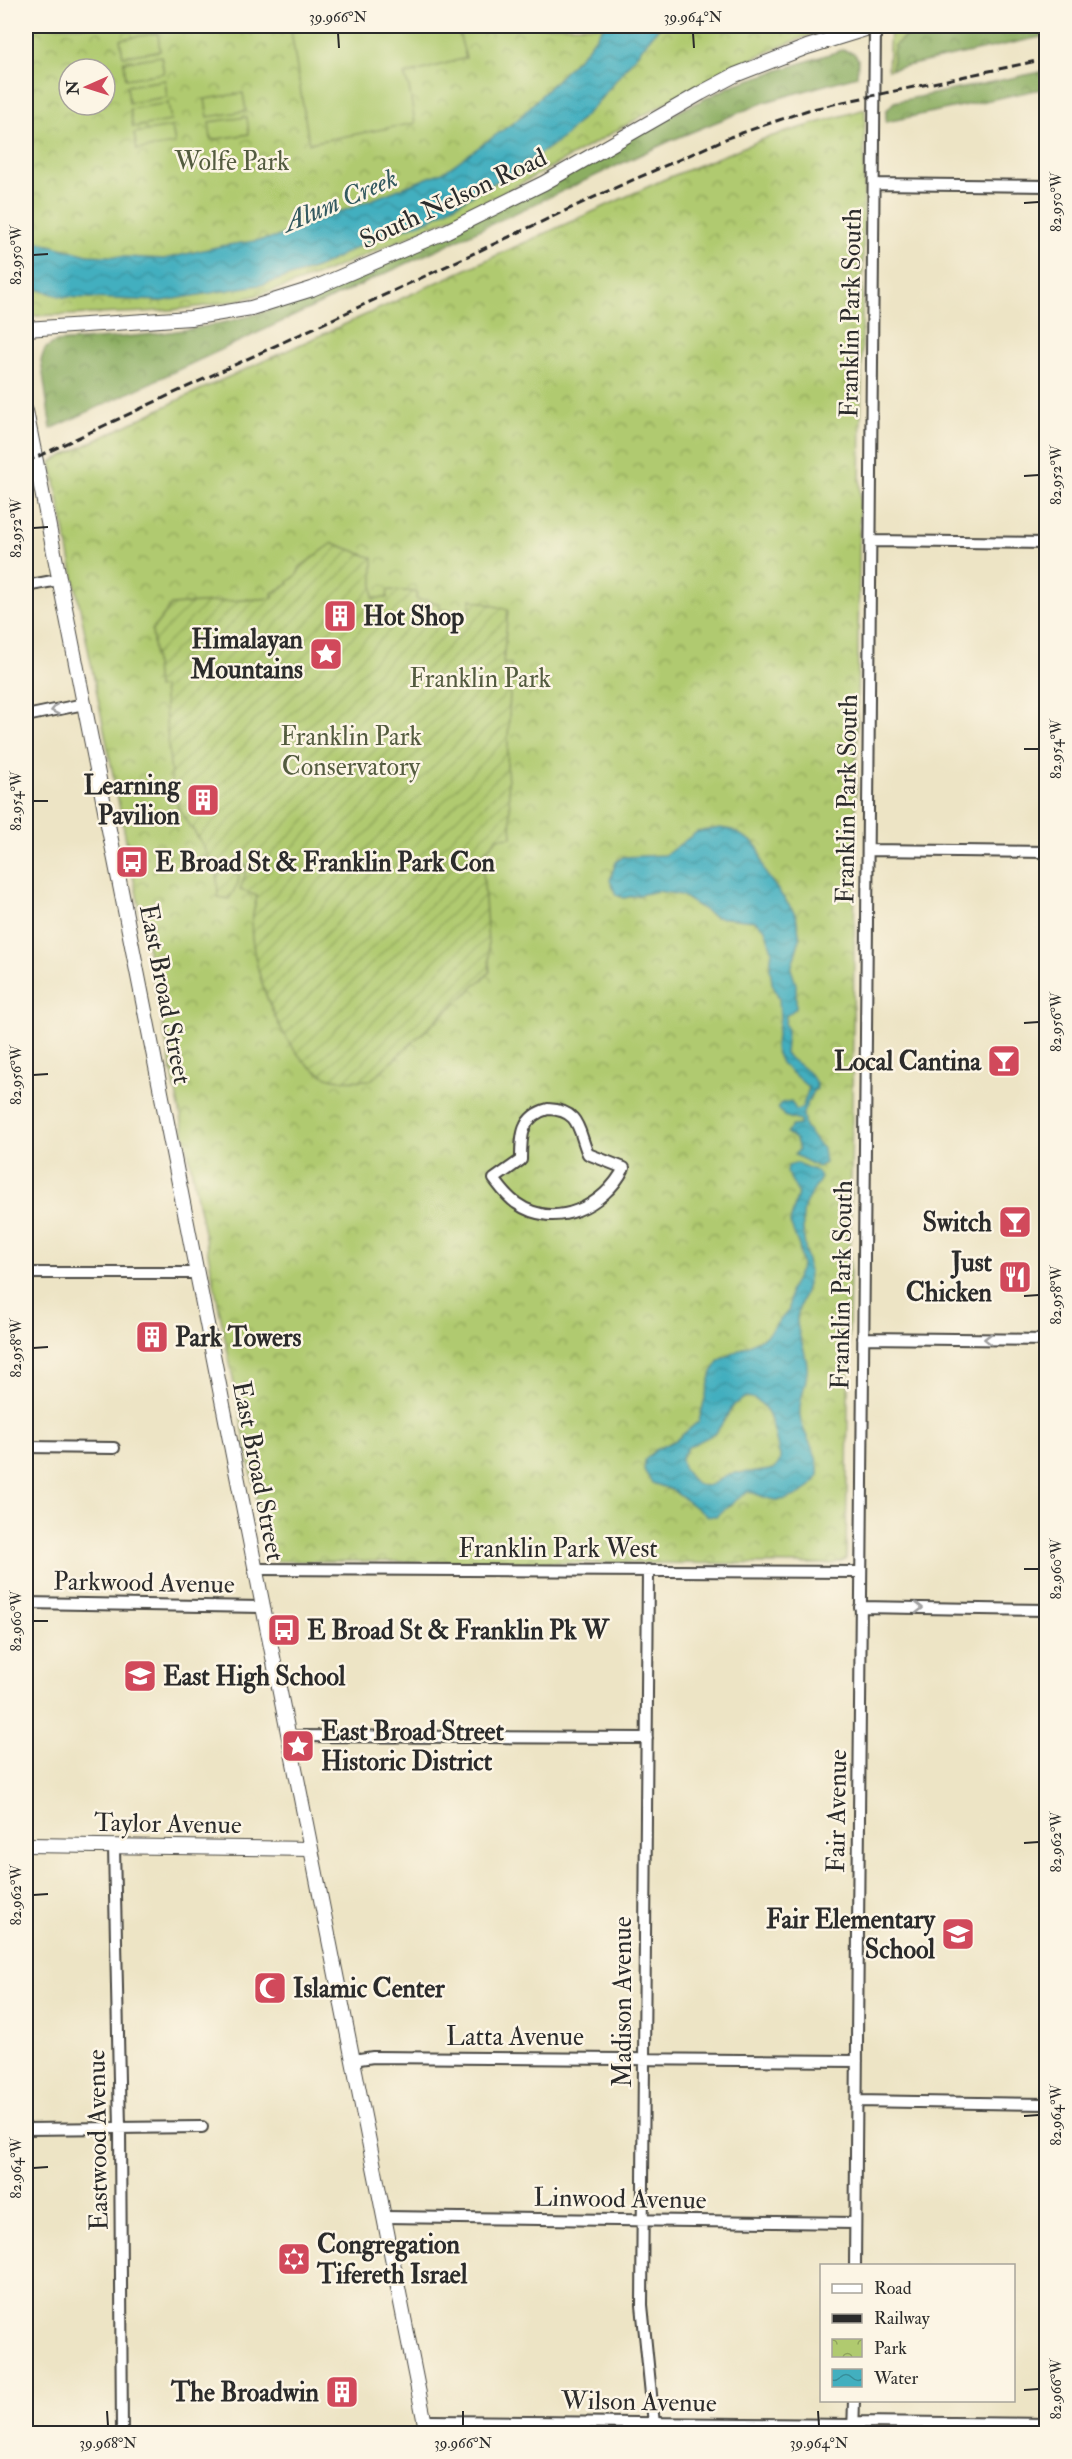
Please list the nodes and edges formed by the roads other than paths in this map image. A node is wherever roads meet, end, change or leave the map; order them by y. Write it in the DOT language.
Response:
graph roads {
  1 [pos="875,26"];
  2 [pos="874,184"];
  3 [pos="1047,186"];
  4 [pos="26,329"];
  5 [pos="26,411"];
  6 [pos="870,540"];
  7 [pos="1047,543"];
  8 [pos="58,580"];
  9 [pos="26,586"];
  10 [pos="84,704"];
  11 [pos="26,716"];
  12 [pos="868,850"];
  13 [pos="1047,852"];
  14 [pos="624,1168"];
  15 [pos="26,1273"];
  16 [pos="196,1274"];
  17 [pos="863,1338"];
  18 [pos="1047,1340"];
  19 [pos="26,1447"];
  20 [pos="114,1448"];
  21 [pos="254,1569"];
  22 [pos="648,1570"];
  23 [pos="861,1572"];
  24 [pos="26,1602"];
  25 [pos="262,1606"];
  26 [pos="860,1607"];
  27 [pos="1047,1610"];
  28 [pos="288,1736"];
  29 [pos="647,1738"];
  30 [pos="26,1845"];
  31 [pos="114,1847"];
  32 [pos="311,1849"];
  33 [pos="644,2058"];
  34 [pos="353,2060"];
  35 [pos="857,2061"];
  36 [pos="856,2101"];
  37 [pos="1047,2104"];
  38 [pos="202,2127"];
  39 [pos="26,2128"];
  40 [pos="120,2128"];
  41 [pos="384,2217"];
  42 [pos="643,2220"];
  43 [pos="855,2223"];
  44 [pos="855,2264"];
  45 [pos="854,2402"];
  46 [pos="1047,2424"];
  47 [pos="426,2427"];
  48 [pos="853,2427"];
  49 [pos="654,2428"];
  50 [pos="122,2433"];
  1 -- 2 [label="street, Franklin Park South"];
  1 -- 4 [label="main road, South Nelson Road"];
  2 -- 3 [label="street"];
  2 -- 6 [label="street, Franklin Park South"];
  5 -- 8 [label="main road, East Broad Street"];
  6 -- 7 [label="street"];
  6 -- 12 [label="street, Franklin Park South"];
  8 -- 9 [label="street"];
  8 -- 10 [label="main road, East Broad Street"];
  10 -- 11 [label="street, one-way"];
  10 -- 16 [label="main road, East Broad Street"];
  12 -- 13 [label="street"];
  12 -- 17 [label="street, Franklin Park South"];
  14 -- 14 [label="street"];
  15 -- 16 [label="street"];
  16 -- 21 [label="main road, East Broad Street"];
  18 -- 17 [label="street, one-way"];
  17 -- 23 [label="street, Franklin Park South"];
  19 -- 20 [label="street"];
  21 -- 22 [label="street, Franklin Park West"];
  21 -- 25 [label="main road, East Broad Street"];
  22 -- 23 [label="street, Franklin Park West"];
  22 -- 29 [label="street, Madison Avenue"];
  23 -- 26 [label="street, Fair Avenue"];
  24 -- 25 [label="street, Parkwood Avenue"];
  25 -- 28 [label="main road, East Broad Street"];
  26 -- 27 [label="street, one-way"];
  26 -- 35 [label="street, Fair Avenue"];
  28 -- 29 [label="street"];
  28 -- 32 [label="main road, East Broad Street"];
  29 -- 33 [label="street, Madison Avenue"];
  30 -- 31 [label="main road, Taylor Avenue"];
  31 -- 32 [label="main road, Taylor Avenue"];
  31 -- 40 [label="street, Eastwood Avenue"];
  32 -- 34 [label="main road, East Broad Street"];
  33 -- 34 [label="street, Latta Avenue"];
  33 -- 35 [label="street, Latta Avenue"];
  33 -- 42 [label="street, Madison Avenue"];
  34 -- 41 [label="main road, East Broad Street"];
  35 -- 36 [label="street, Fair Avenue"];
  36 -- 37 [label="street"];
  36 -- 43 [label="street, Fair Avenue"];
  38 -- 40 [label="street"];
  39 -- 40 [label="street"];
  40 -- 50 [label="street, Eastwood Avenue"];
  41 -- 42 [label="street, Linwood Avenue"];
  41 -- 47 [label="main road, East Broad Street"];
  42 -- 43 [label="street, Linwood Avenue"];
  42 -- 49 [label="street, Madison Avenue"];
  43 -- 44 [label="street, Fair Avenue"];
  45 -- 48 [label="street"];
  46 -- 48 [label="street, Wilson Avenue"];
  47 -- 49 [label="street, Wilson Avenue"];
  48 -- 49 [label="street, Wilson Avenue"];
}
